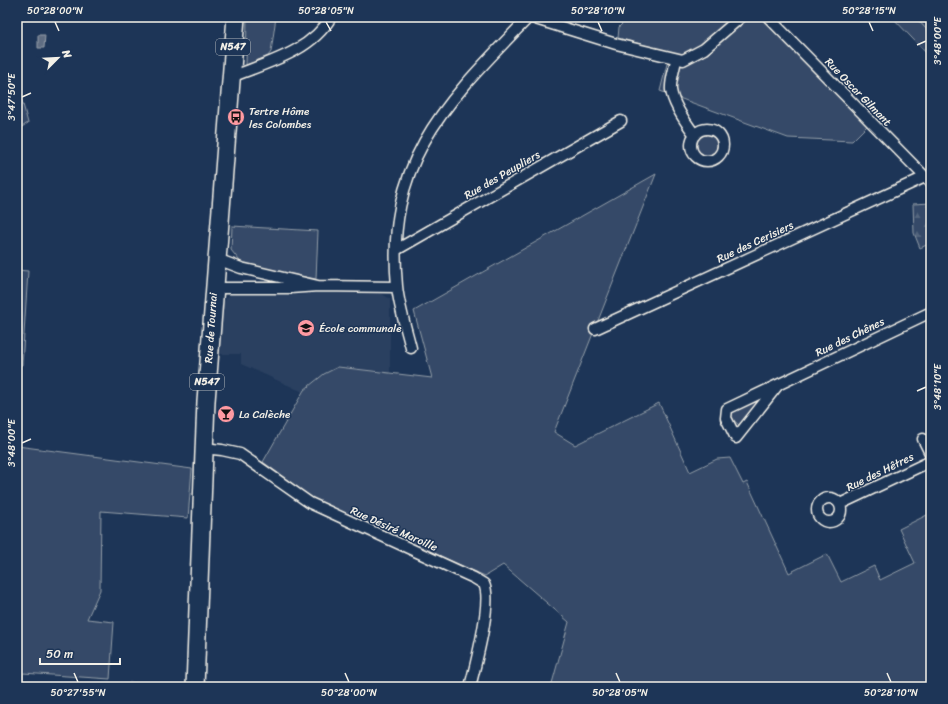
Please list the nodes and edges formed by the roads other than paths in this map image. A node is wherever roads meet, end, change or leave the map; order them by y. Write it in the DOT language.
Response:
graph roads {
  1 [pos="236,17"];
  2 [pos="331,17"];
  3 [pos="529,17"];
  4 [pos="741,17"];
  5 [pos="768,17"];
  6 [pos="672,58"];
  7 [pos="231,77"];
  8 [pos="621,121"];
  9 [pos="695,135"];
  10 [pos="928,180"];
  11 [pos="396,250"];
  12 [pos="217,259"];
  13 [pos="318,286"];
  14 [pos="397,287"];
  15 [pos="214,288"];
  16 [pos="931,312"];
  17 [pos="595,329"];
  18 [pos="411,348"];
  19 [pos="778,385"];
  20 [pos="923,440"];
  21 [pos="203,448"];
  22 [pos="931,455"];
  23 [pos="931,461"];
  24 [pos="840,504"];
  25 [pos="195,687"];
  26 [pos="470,687"];
  1 -- 7 [label="main road, Rue de Tournai / N547"];
  2 -- 7 [label="street"];
  3 -- 6 [label="street"];
  3 -- 11 [label="street"];
  4 -- 6 [label="street"];
  5 -- 10 [label="street, Rue Oscar Gilmant"];
  6 -- 9 [label="street"];
  7 -- 12 [label="main road, Rue de Tournai / N547"];
  8 -- 11 [label="street, Rue des Peupliers"];
  10 -- 17 [label="street, Rue des Cerisiers"];
  11 -- 14 [label="street"];
  12 -- 13 [label="street"];
  12 -- 15 [label="main road, Rue de Tournai / N547"];
  13 -- 14 [label="street"];
  13 -- 15 [label="street"];
  14 -- 18 [label="street"];
  15 -- 21 [label="main road, Rue de Tournai / N547"];
  16 -- 19 [label="street, Rue des Chênes"];
  19 -- 19 [label="street, Rue des Chênes"];
  20 -- 22 [label="street"];
  21 -- 25 [label="main road, Rue de Tournai / N547"];
  21 -- 26 [label="street, Rue Désiré Maroille"];
  23 -- 24 [label="street, Rue des Hêtres"];
}
